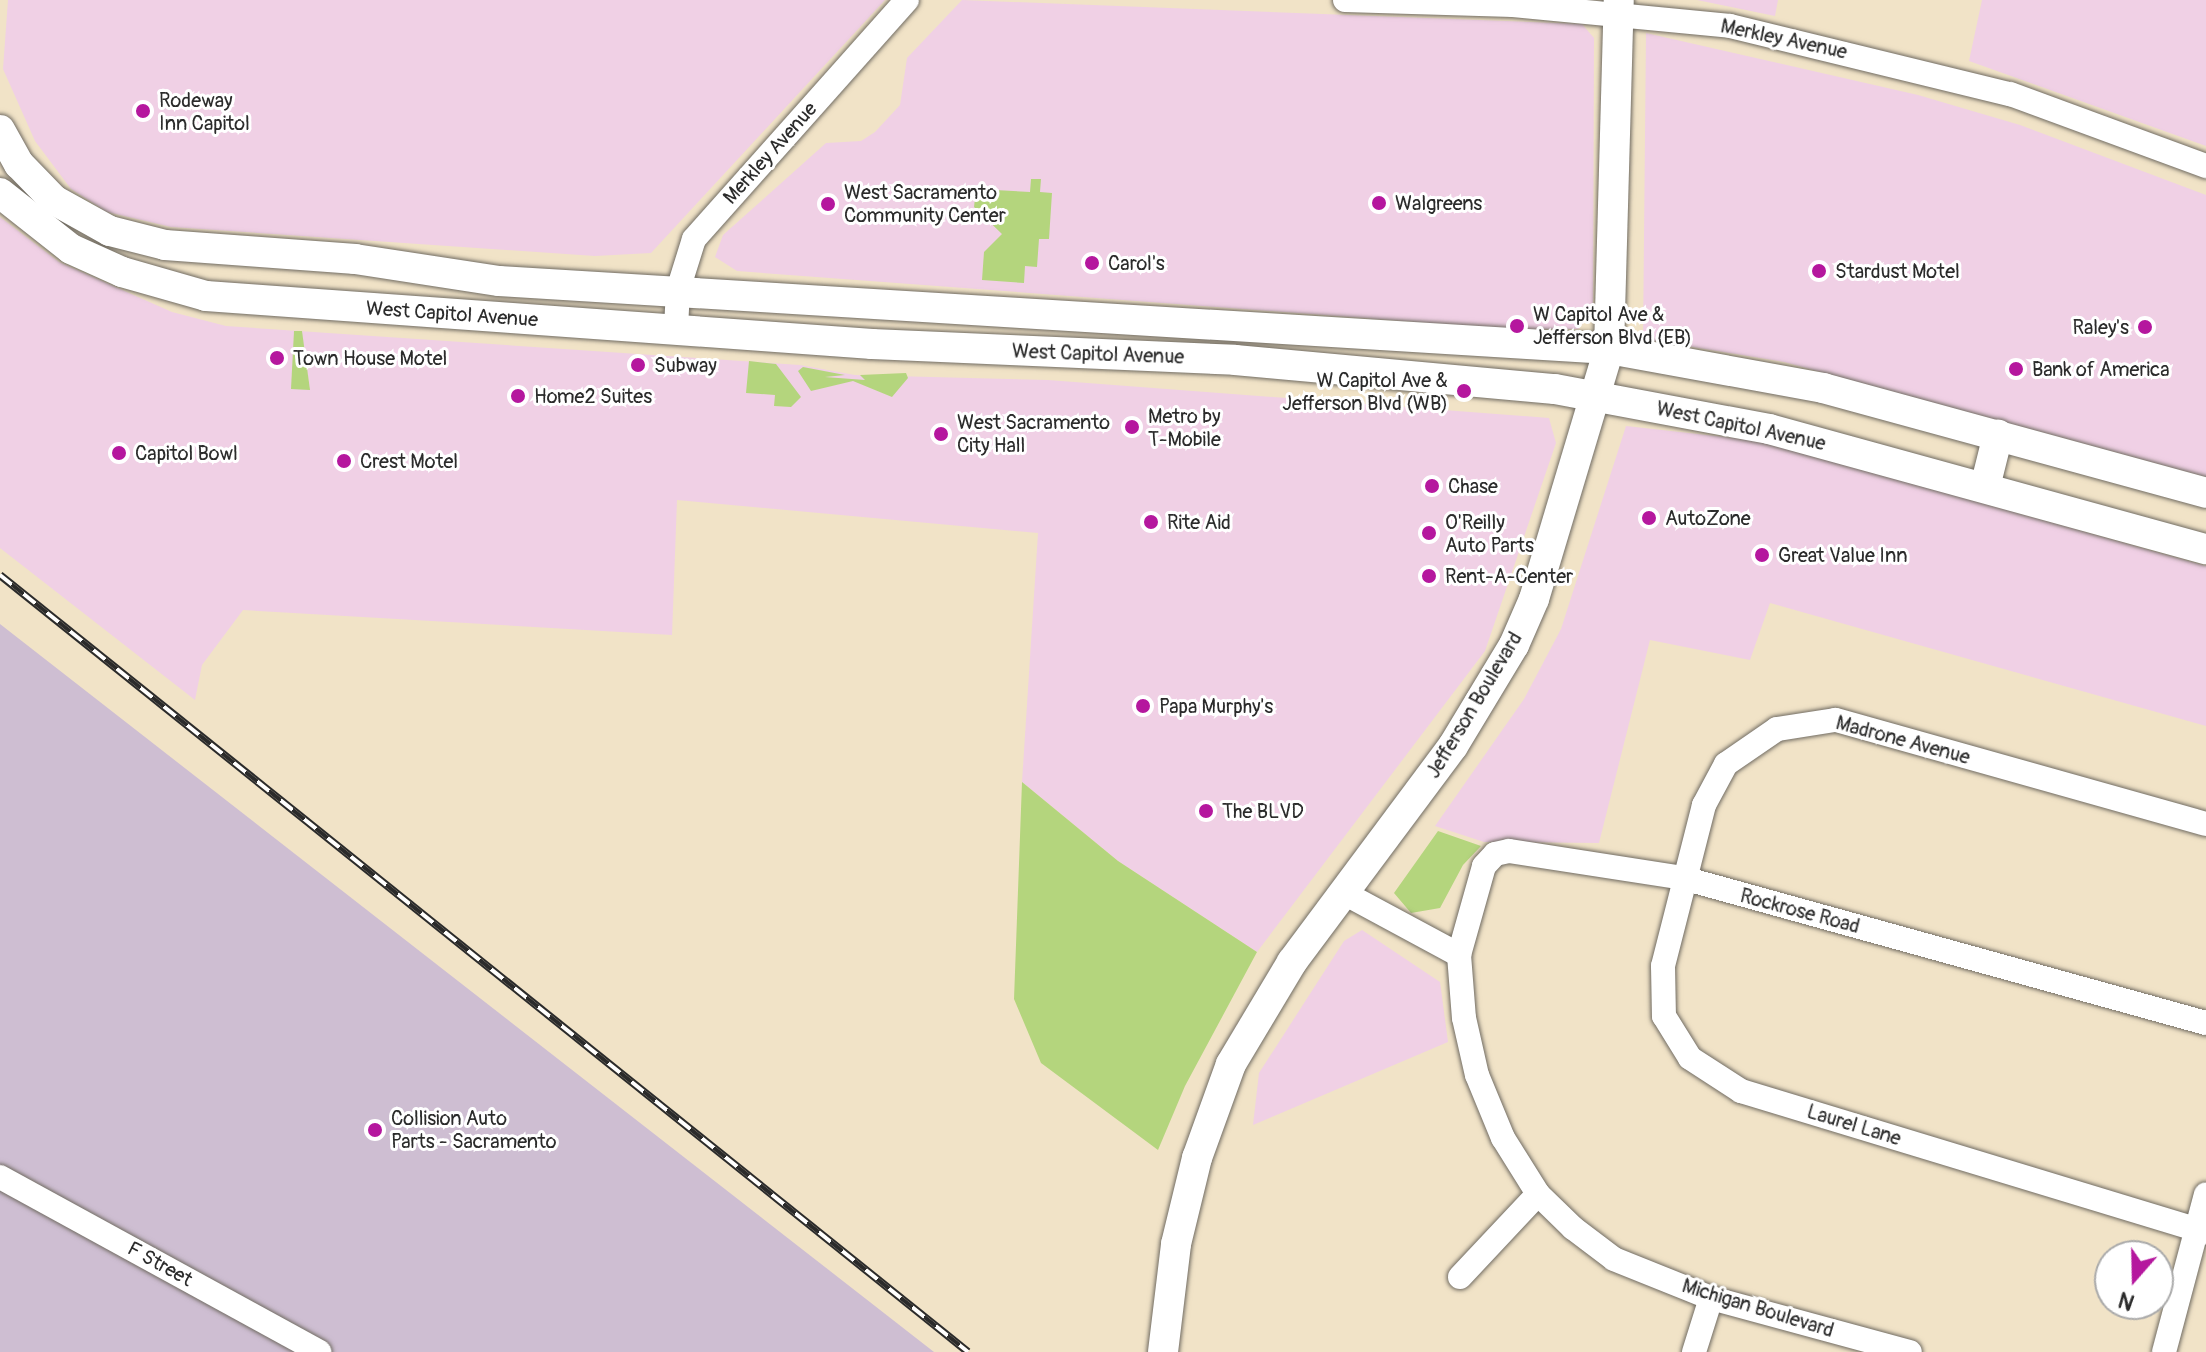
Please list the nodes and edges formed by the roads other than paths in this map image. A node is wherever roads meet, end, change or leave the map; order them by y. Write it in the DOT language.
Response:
graph roads {
  1 [pos="907,0"];
  2 [pos="1345,0"];
  3 [pos="1619,7"];
  4 [pos="0,130"];
  5 [pos="2206,166"];
  6 [pos="10,170"];
  7 [pos="0,193"];
  8 [pos="678,290"];
  9 [pos="1074,317"];
  10 [pos="676,328"];
  11 [pos="1280,330"];
  12 [pos="1609,349"];
  13 [pos="1026,351"];
  14 [pos="1204,359"];
  15 [pos="1596,397"];
  16 [pos="1998,435"];
  17 [pos="1985,487"];
  18 [pos="2206,493"];
  19 [pos="2206,549"];
  20 [pos="2206,824"];
  21 [pos="1683,878"];
  22 [pos="1344,893"];
  23 [pos="1459,955"];
  24 [pos="2206,1023"];
  25 [pos="0,1177"];
  26 [pos="1538,1194"];
  27 [pos="2206,1194"];
  28 [pos="2201,1230"];
  29 [pos="1460,1277"];
  30 [pos="1711,1298"];
  31 [pos="319,1352"];
  32 [pos="1163,1352"];
  33 [pos="1694,1352"];
  34 [pos="1910,1352"];
  35 [pos="2164,1352"];
  1 -- 8 [label="street, Merkley Avenue"];
  2 -- 3 [label="street, Merkley Avenue"];
  3 -- 5 [label="street, Merkley Avenue"];
  3 -- 12 [label="main road, Jefferson Boulevard"];
  4 -- 6 [label="main road, West Capitol Avenue"];
  6 -- 8 [label="main road, West Capitol Avenue"];
  7 -- 10 [label="main road, West Capitol Avenue"];
  8 -- 9 [label="main road, West Capitol Avenue"];
  8 -- 10 [label="street, Merkley Avenue"];
  9 -- 11 [label="main road, West Capitol Avenue"];
  9 -- 13 [label="main road"];
  10 -- 13 [label="main road, West Capitol Avenue"];
  11 -- 12 [label="main road, West Capitol Avenue"];
  11 -- 14 [label="main road"];
  12 -- 15 [label="main road, Jefferson Boulevard"];
  12 -- 16 [label="main road, West Capitol Avenue"];
  13 -- 14 [label="main road, West Capitol Avenue"];
  14 -- 15 [label="main road, West Capitol Avenue"];
  15 -- 17 [label="main road, West Capitol Avenue"];
  15 -- 22 [label="main road, Jefferson Boulevard"];
  16 -- 17 [label="main road"];
  16 -- 18 [label="main road, West Capitol Avenue"];
  17 -- 19 [label="main road, West Capitol Avenue"];
  20 -- 21 [label="street, Madrone Avenue"];
  21 -- 23 [label="street, Rockrose Road"];
  21 -- 24 [label="street, Rockrose Road"];
  21 -- 28 [label="street, Laurel Lane"];
  22 -- 23 [label="street"];
  22 -- 32 [label="main road, Jefferson Boulevard"];
  23 -- 26 [label="street, Michigan Boulevard"];
  25 -- 31 [label="street, F Street"];
  26 -- 29 [label="street"];
  26 -- 30 [label="street, Michigan Boulevard"];
  27 -- 28 [label="street"];
  28 -- 35 [label="street"];
  30 -- 33 [label="street"];
  30 -- 34 [label="street, Michigan Boulevard"];
}
